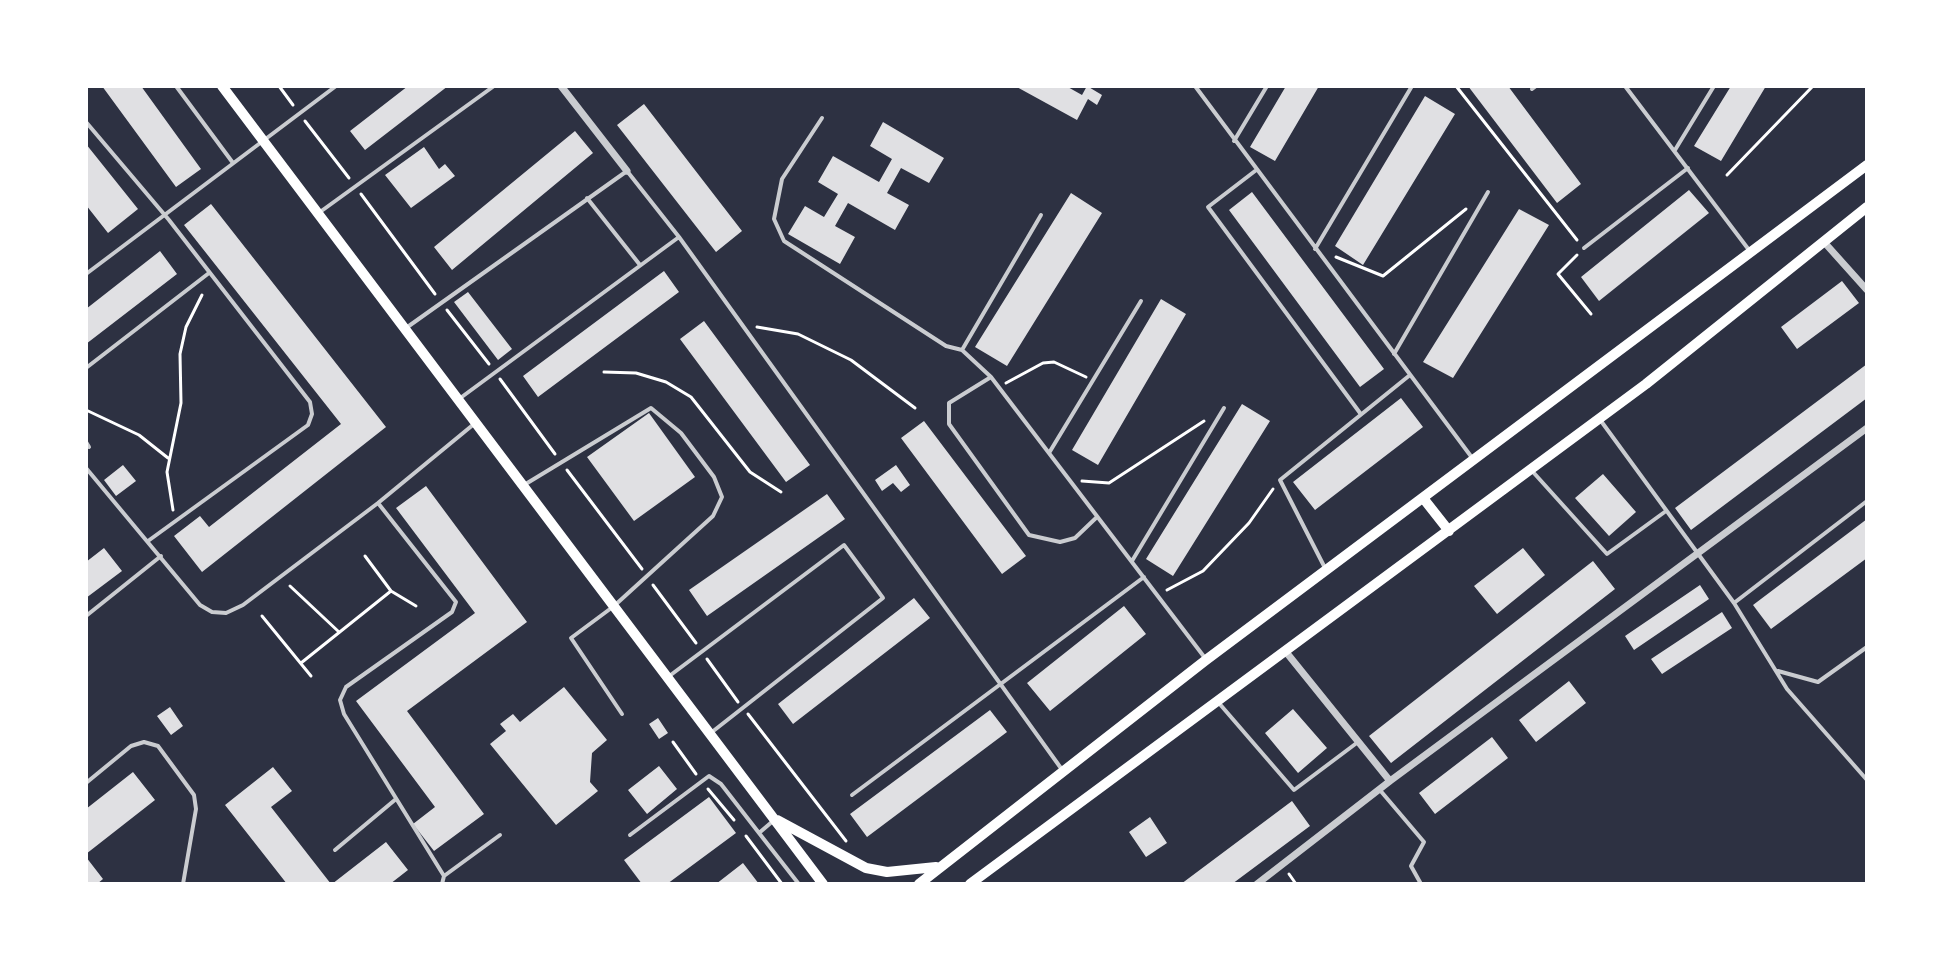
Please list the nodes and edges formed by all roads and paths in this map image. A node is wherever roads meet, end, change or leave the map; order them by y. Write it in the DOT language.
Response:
graph roads {
  1 [pos="176,86"];
  2 [pos="222,86"];
  3 [pos="279,86"];
  4 [pos="336,86"];
  5 [pos="494,86"];
  6 [pos="561,86"];
  7 [pos="1195,86"];
  8 [pos="1267,86"];
  9 [pos="1412,86"];
  10 [pos="1456,86"];
  11 [pos="1625,86"];
  12 [pos="1714,86"];
  13 [pos="1813,86"];
  14 [pos="300,114"];
  15 [pos="822,118"];
  16 [pos="86,122"];
  17 [pos="1234,141"];
  18 [pos="264,142"];
  19 [pos="1675,150"];
  20 [pos="233,163"];
  21 [pos="1867,165"];
  22 [pos="1688,168"];
  23 [pos="627,171"];
  24 [pos="1255,171"];
  25 [pos="1727,175"];
  26 [pos="356,186"];
  27 [pos="1488,192"];
  28 [pos="587,198"];
  29 [pos="1867,207"];
  30 [pos="318,213"];
  31 [pos="161,214"];
  32 [pos="1041,215"];
  33 [pos="679,237"];
  34 [pos="1824,242"];
  35 [pos="1584,248"];
  36 [pos="1315,249"];
  37 [pos="1751,252"];
  38 [pos="640,265"];
  39 [pos="209,273"];
  40 [pos="86,274"];
  41 [pos="1867,290"];
  42 [pos="202,295"];
  43 [pos="1141,301"];
  44 [pos="442,302"];
  45 [pos="1591,314"];
  46 [pos="743,326"];
  47 [pos="406,328"];
  48 [pos="962,350"];
  49 [pos="1394,354"];
  50 [pos="86,368"];
  51 [pos="496,372"];
  52 [pos="604,372"];
  53 [pos="1410,375"];
  54 [pos="991,377"];
  55 [pos="1092,382"];
  56 [pos="998,386"];
  57 [pos="458,400"];
  58 [pos="915,408"];
  59 [pos="1224,408"];
  60 [pos="86,410"];
  61 [pos="1360,413"];
  62 [pos="1599,419"];
  63 [pos="476,423"];
  64 [pos="1867,428"];
  65 [pos="1049,453"];
  66 [pos="168,458"];
  67 [pos="1473,459"];
  68 [pos="561,462"];
  69 [pos="86,468"];
  70 [pos="1531,470"];
  71 [pos="1070,480"];
  72 [pos="1280,480"];
  73 [pos="524,485"];
  74 [pos="781,492"];
  75 [pos="1423,498"];
  76 [pos="1867,501"];
  77 [pos="378,503"];
  78 [pos="173,510"];
  79 [pos="1667,511"];
  80 [pos="1097,516"];
  81 [pos="1449,531"];
  82 [pos="148,541"];
  83 [pos="1699,555"];
  84 [pos="161,556"];
  85 [pos="365,556"];
  86 [pos="1132,561"];
  87 [pos="1327,571"];
  88 [pos="647,576"];
  89 [pos="1144,577"];
  90 [pos="290,586"];
  91 [pos="391,591"];
  92 [pos="1158,595"];
  93 [pos="1734,603"];
  94 [pos="416,606"];
  95 [pos="614,606"];
  96 [pos="86,616"];
  97 [pos="262,616"];
  98 [pos="339,632"];
  99 [pos="1867,647"];
  100 [pos="702,652"];
  101 [pos="1286,652"];
  102 [pos="1206,660"];
  103 [pos="301,663"];
  104 [pos="1776,671"];
  105 [pos="311,676"];
  106 [pos="668,678"];
  107 [pos="999,684"];
  108 [pos="1218,702"];
  109 [pos="743,708"];
  110 [pos="622,714"];
  111 [pos="710,733"];
  112 [pos="673,742"];
  113 [pos="1358,742"];
  114 [pos="1065,773"];
  115 [pos="1867,780"];
  116 [pos="1390,781"];
  117 [pos="702,782"];
  118 [pos="86,783"];
  119 [pos="1379,789"];
  120 [pos="852,795"];
  121 [pos="396,799"];
  122 [pos="775,820"];
  123 [pos="737,824"];
  124 [pos="759,833"];
  125 [pos="500,835"];
  126 [pos="630,835"];
  127 [pos="746,836"];
  128 [pos="848,844"];
  129 [pos="335,850"];
  130 [pos="938,866"];
  131 [pos="444,876"];
  132 [pos="798,883"];
  133 [pos="972,883"];
  134 [pos="183,884"];
  135 [pos="442,884"];
  136 [pos="782,884"];
  137 [pos="823,884"];
  138 [pos="919,884"];
  139 [pos="1257,884"];
  140 [pos="1421,884"];
  1 -- 20 [label="lane"];
  2 -- 18 [label="main road"];
  3 -- 14 [label="path"];
  4 -- 14 [label="lane"];
  5 -- 26 [label="lane"];
  6 -- 23 [label="street"];
  7 -- 17 [label="lane"];
  8 -- 17 [label="lane"];
  9 -- 36 [label="lane"];
  10 -- 35 [label="path"];
  11 -- 19 [label="lane"];
  12 -- 19 [label="lane"];
  13 -- 25 [label="path"];
  14 -- 18 [label="lane"];
  14 -- 26 [label="path"];
  15 -- 48 [label="lane"];
  16 -- 31 [label="lane"];
  17 -- 24 [label="lane"];
  18 -- 20 [label="lane"];
  18 -- 30 [label="main road"];
  19 -- 22 [label="lane"];
  20 -- 31 [label="lane"];
  21 -- 37 [label="main road"];
  22 -- 35 [label="lane"];
  22 -- 37 [label="lane"];
  23 -- 28 [label="lane"];
  23 -- 33 [label="lane"];
  24 -- 36 [label="lane"];
  24 -- 61 [label="lane"];
  26 -- 30 [label="lane"];
  26 -- 44 [label="path"];
  27 -- 36 [label="path"];
  27 -- 49 [label="lane"];
  28 -- 38 [label="lane"];
  28 -- 44 [label="lane"];
  29 -- 34 [label="main road"];
  30 -- 47 [label="main road"];
  31 -- 39 [label="lane"];
  31 -- 40 [label="lane"];
  32 -- 48 [label="lane"];
  33 -- 38 [label="lane"];
  33 -- 46 [label="lane"];
  34 -- 41 [label="street"];
  34 -- 62 [label="main road"];
  35 -- 45 [label="path"];
  36 -- 49 [label="lane"];
  37 -- 67 [label="main road"];
  38 -- 51 [label="lane"];
  39 -- 50 [label="lane"];
  39 -- 82 [label="lane"];
  42 -- 66 [label="path"];
  43 -- 55 [label="lane"];
  44 -- 47 [label="lane"];
  44 -- 51 [label="path"];
  46 -- 58 [label="path"];
  46 -- 107 [label="lane"];
  47 -- 57 [label="main road"];
  48 -- 54 [label="lane"];
  49 -- 53 [label="lane"];
  51 -- 57 [label="lane"];
  51 -- 68 [label="path"];
  52 -- 74 [label="path"];
  53 -- 61 [label="lane"];
  53 -- 67 [label="lane"];
  54 -- 56 [label="lane"];
  54 -- 80 [label="lane"];
  55 -- 56 [label="path"];
  55 -- 65 [label="lane"];
  56 -- 65 [label="lane"];
  57 -- 63 [label="main road"];
  59 -- 71 [label="path"];
  59 -- 86 [label="lane"];
  60 -- 66 [label="path"];
  61 -- 72 [label="lane"];
  62 -- 70 [label="main road"];
  62 -- 79 [label="lane"];
  63 -- 73 [label="main road"];
  63 -- 77 [label="lane"];
  64 -- 83 [label="street"];
  65 -- 71 [label="lane"];
  66 -- 78 [label="path"];
  67 -- 75 [label="main road"];
  68 -- 73 [label="lane"];
  68 -- 88 [label="path"];
  68 -- 88 [label="lane"];
  69 -- 82 [label="lane"];
  70 -- 79 [label="lane"];
  70 -- 81 [label="main road"];
  71 -- 80 [label="lane"];
  72 -- 87 [label="lane"];
  72 -- 92 [label="path"];
  73 -- 95 [label="main road"];
  75 -- 81 [label="main road"];
  75 -- 87 [label="main road"];
  76 -- 93 [label="lane"];
  77 -- 84 [label="lane"];
  77 -- 121 [label="lane"];
  79 -- 83 [label="lane"];
  80 -- 86 [label="lane"];
  81 -- 101 [label="main road"];
  82 -- 84 [label="lane"];
  83 -- 93 [label="lane"];
  83 -- 116 [label="street"];
  84 -- 96 [label="lane"];
  85 -- 91 [label="path"];
  86 -- 89 [label="lane"];
  87 -- 102 [label="main road"];
  88 -- 95 [label="lane"];
  88 -- 100 [label="path"];
  89 -- 92 [label="lane"];
  89 -- 107 [label="lane"];
  90 -- 98 [label="path"];
  91 -- 94 [label="path"];
  91 -- 98 [label="path"];
  92 -- 102 [label="lane"];
  93 -- 104 [label="lane"];
  95 -- 106 [label="main road"];
  95 -- 110 [label="lane"];
  97 -- 103 [label="path"];
  98 -- 103 [label="path"];
  99 -- 104 [label="lane"];
  100 -- 106 [label="lane"];
  100 -- 109 [label="path"];
  100 -- 109 [label="lane"];
  101 -- 108 [label="main road"];
  101 -- 113 [label="street"];
  102 -- 114 [label="main road"];
  103 -- 105 [label="path"];
  104 -- 115 [label="lane"];
  106 -- 111 [label="main road"];
  107 -- 114 [label="lane"];
  107 -- 120 [label="lane"];
  108 -- 113 [label="lane"];
  108 -- 133 [label="main road"];
  109 -- 111 [label="lane"];
  109 -- 128 [label="path"];
  111 -- 122 [label="main road"];
  112 -- 117 [label="path"];
  113 -- 116 [label="street"];
  114 -- 130 [label="main road"];
  116 -- 119 [label="street"];
  117 -- 123 [label="path"];
  117 -- 124 [label="lane"];
  117 -- 126 [label="lane"];
  118 -- 134 [label="lane"];
  119 -- 139 [label="street"];
  119 -- 140 [label="lane"];
  121 -- 129 [label="lane"];
  121 -- 131 [label="lane"];
  122 -- 124 [label="lane"];
  122 -- 130 [label="main road"];
  122 -- 137 [label="main road"];
  124 -- 132 [label="lane"];
  125 -- 131 [label="lane"];
  127 -- 136 [label="path"];
  130 -- 138 [label="main road"];
  131 -- 135 [label="lane"];
}
